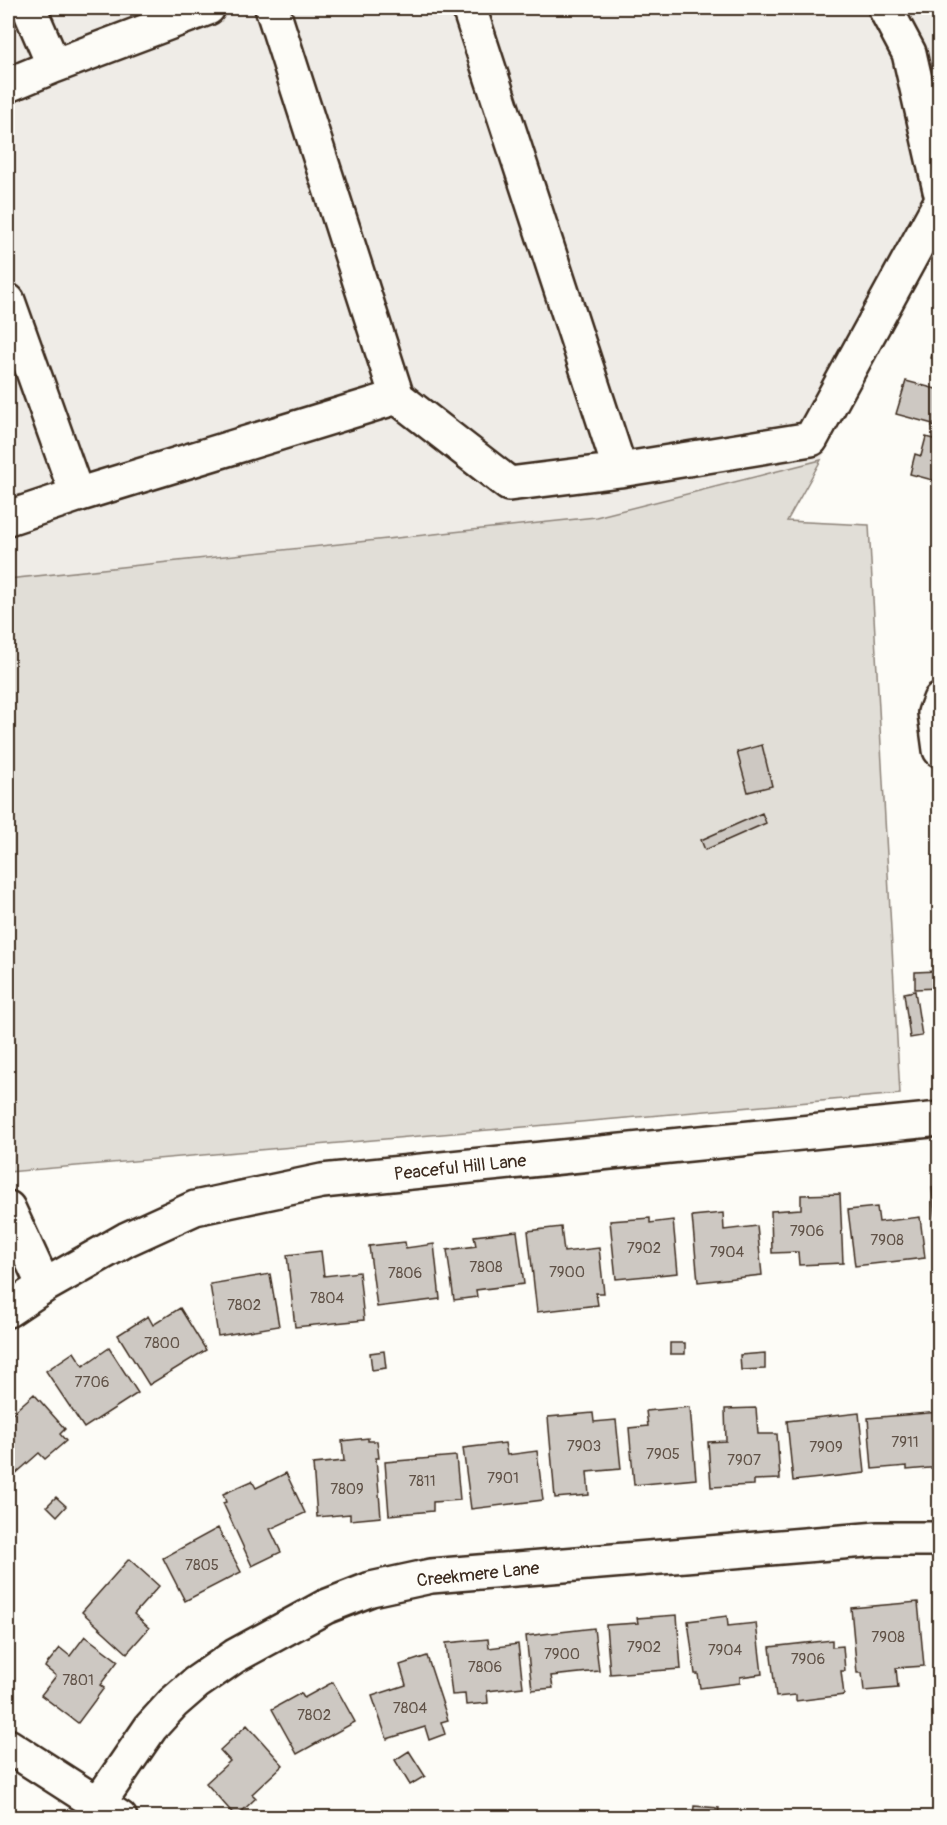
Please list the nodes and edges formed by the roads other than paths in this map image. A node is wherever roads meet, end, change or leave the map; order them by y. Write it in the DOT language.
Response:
graph roads {
  1 [pos="29,8"];
  2 [pos="272,8"];
  3 [pos="469,8"];
  4 [pos="885,8"];
  5 [pos="194,10"];
  6 [pos="54,66"];
  7 [pos="8,86"];
  8 [pos="939,190"];
  9 [pos="939,203"];
  10 [pos="8,301"];
  11 [pos="397,397"];
  12 [pos="620,470"];
  13 [pos="77,495"];
  14 [pos="8,518"];
  15 [pos="939,700"];
  16 [pos="939,750"];
  17 [pos="939,1119"];
  18 [pos="8,1208"];
  19 [pos="44,1286"];
  20 [pos="8,1310"];
  21 [pos="939,1539"];
  22 [pos="8,1746"];
  23 [pos="109,1810"];
  1 -- 6 [label="street"];
  2 -- 11 [label="street"];
  3 -- 12 [label="street"];
  4 -- 8 [label="street"];
  5 -- 6 [label="street"];
  6 -- 7 [label="street"];
  9 -- 12 [label="street"];
  10 -- 13 [label="street"];
  11 -- 12 [label="street"];
  11 -- 13 [label="street"];
  13 -- 14 [label="street"];
  15 -- 16 [label="street"];
  17 -- 19 [label="street, Peaceful Hill Lane"];
  18 -- 19 [label="street"];
  19 -- 20 [label="street, Peaceful Hill Lane"];
  21 -- 23 [label="street, Creekmere Lane"];
  22 -- 23 [label="street"];
}
